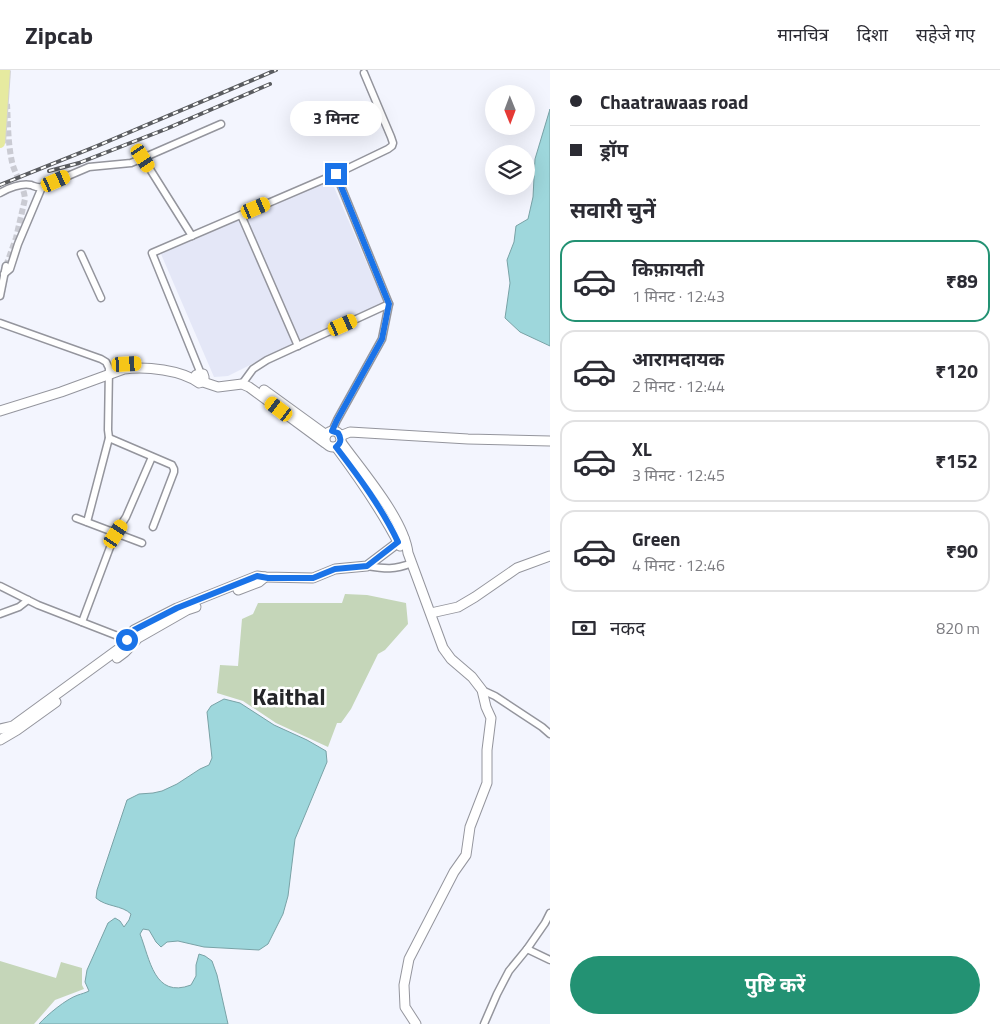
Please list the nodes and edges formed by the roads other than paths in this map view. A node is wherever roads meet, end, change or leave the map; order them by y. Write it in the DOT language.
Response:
graph roads {
  1 [pos="5,70"];
  2 [pos="9,70"];
  3 [pos="364,73"];
  4 [pos="5,100"];
  5 [pos="221,124"];
  6 [pos="0,143"];
  7 [pos="143,158"];
  8 [pos="336,174"];
  9 [pos="42,187"];
  10 [pos="0,193"];
  11 [pos="240,215"];
  12 [pos="192,236"];
  13 [pos="81,254"];
  14 [pos="6,266"];
  15 [pos="4,274"];
  16 [pos="0,296"];
  17 [pos="101,298"];
  18 [pos="389,304"];
  19 [pos="0,323"];
  20 [pos="298,346"];
  21 [pos="109,371"];
  22 [pos="200,377"];
  23 [pos="243,382"];
  24 [pos="0,405"];
  25 [pos="0,411"];
  26 [pos="109,438"];
  27 [pos="333,439"];
  28 [pos="550,441"];
  29 [pos="152,457"];
  30 [pos="76,518"];
  31 [pos="86,522"];
  32 [pos="153,527"];
  33 [pos="116,534"];
  34 [pos="401,540"];
  35 [pos="142,543"];
  36 [pos="550,556"];
  37 [pos="412,563"];
  38 [pos="367,566"];
  39 [pos="0,586"];
  40 [pos="28,600"];
  41 [pos="430,613"];
  42 [pos="0,614"];
  43 [pos="82,622"];
  44 [pos="131,641"];
  45 [pos="482,690"];
  46 [pos="0,729"];
  47 [pos="550,734"];
  48 [pos="0,740"];
  49 [pos="550,913"];
  50 [pos="527,949"];
  51 [pos="550,960"];
  52 [pos="416,1024"];
  53 [pos="484,1024"];
  1 -- 6 [label="main road, bridge"];
  2 -- 4 [label="street"];
  3 -- 8 [label="street"];
  5 -- 7 [label="street"];
  7 -- 9 [label="street"];
  7 -- 12 [label="street"];
  8 -- 11 [label="street"];
  8 -- 18 [label="street"];
  9 -- 10 [label="street"];
  9 -- 15 [label="street"];
  11 -- 12 [label="street"];
  11 -- 20 [label="street"];
  12 -- 22 [label="street"];
  13 -- 17 [label="street"];
  14 -- 15 [label="street"];
  15 -- 16 [label="street"];
  18 -- 20 [label="street"];
  18 -- 27 [label="street"];
  19 -- 21 [label="street"];
  20 -- 23 [label="street"];
  21 -- 22 [label="street"];
  21 -- 24 [label="street"];
  21 -- 25 [label="street"];
  21 -- 26 [label="street"];
  22 -- 23 [label="street"];
  23 -- 27 [label="street"];
  26 -- 29 [label="street"];
  26 -- 31 [label="street"];
  27 -- 28 [label="street"];
  27 -- 34 [label="street"];
  29 -- 32 [label="street"];
  29 -- 33 [label="street"];
  30 -- 31 [label="street"];
  31 -- 33 [label="street"];
  33 -- 35 [label="street"];
  33 -- 43 [label="street"];
  34 -- 37 [label="street"];
  34 -- 38 [label="street"];
  36 -- 41 [label="street"];
  37 -- 38 [label="street"];
  37 -- 41 [label="street"];
  38 -- 44 [label="street"];
  39 -- 40 [label="street"];
  40 -- 42 [label="street"];
  40 -- 43 [label="street"];
  41 -- 45 [label="street"];
  43 -- 44 [label="street"];
  44 -- 46 [label="street"];
  44 -- 48 [label="street"];
  45 -- 47 [label="street"];
  45 -- 52 [label="street"];
  49 -- 50 [label="street"];
  50 -- 51 [label="street"];
  50 -- 53 [label="street"];
}
